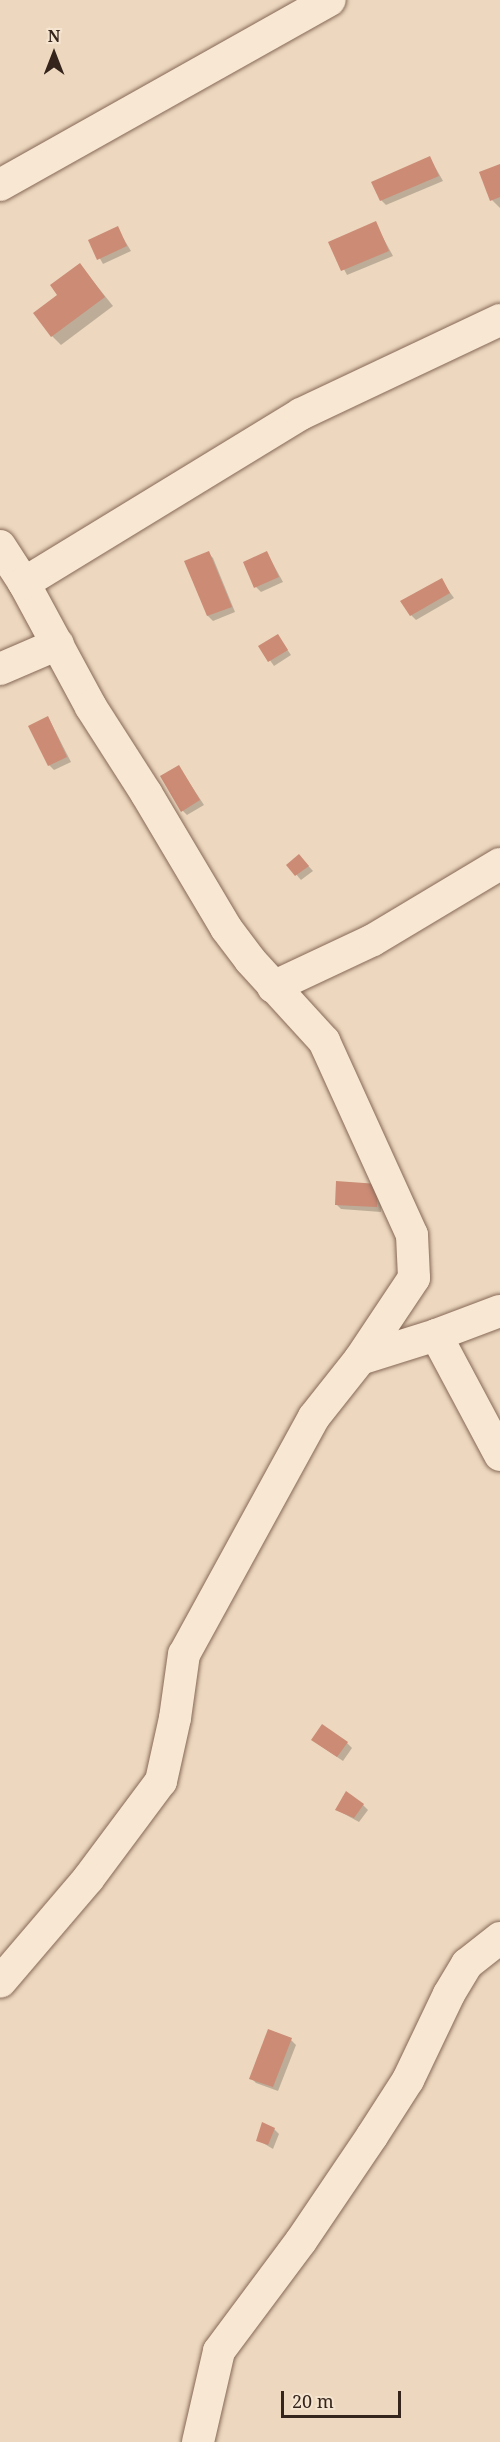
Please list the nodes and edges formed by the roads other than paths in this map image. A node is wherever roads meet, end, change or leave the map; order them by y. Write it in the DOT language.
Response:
graph roads {
  1 [pos="330,0"];
  2 [pos="0,185"];
  3 [pos="500,320"];
  4 [pos="0,546"];
  5 [pos="24,584"];
  6 [pos="58,644"];
  7 [pos="0,669"];
  8 [pos="500,864"];
  9 [pos="273,987"];
  10 [pos="500,1311"];
  11 [pos="436,1335"];
  12 [pos="360,1359"];
  13 [pos="500,1455"];
  14 [pos="500,1938"];
  15 [pos="0,1982"];
  16 [pos="198,2442"];
  1 -- 2 [label="street"];
  3 -- 5 [label="street"];
  4 -- 5 [label="street"];
  5 -- 6 [label="street"];
  6 -- 7 [label="street"];
  6 -- 9 [label="street"];
  8 -- 9 [label="street"];
  9 -- 12 [label="street"];
  10 -- 11 [label="street"];
  11 -- 12 [label="street"];
  11 -- 13 [label="street"];
  12 -- 15 [label="street"];
  14 -- 16 [label="street"];
}
